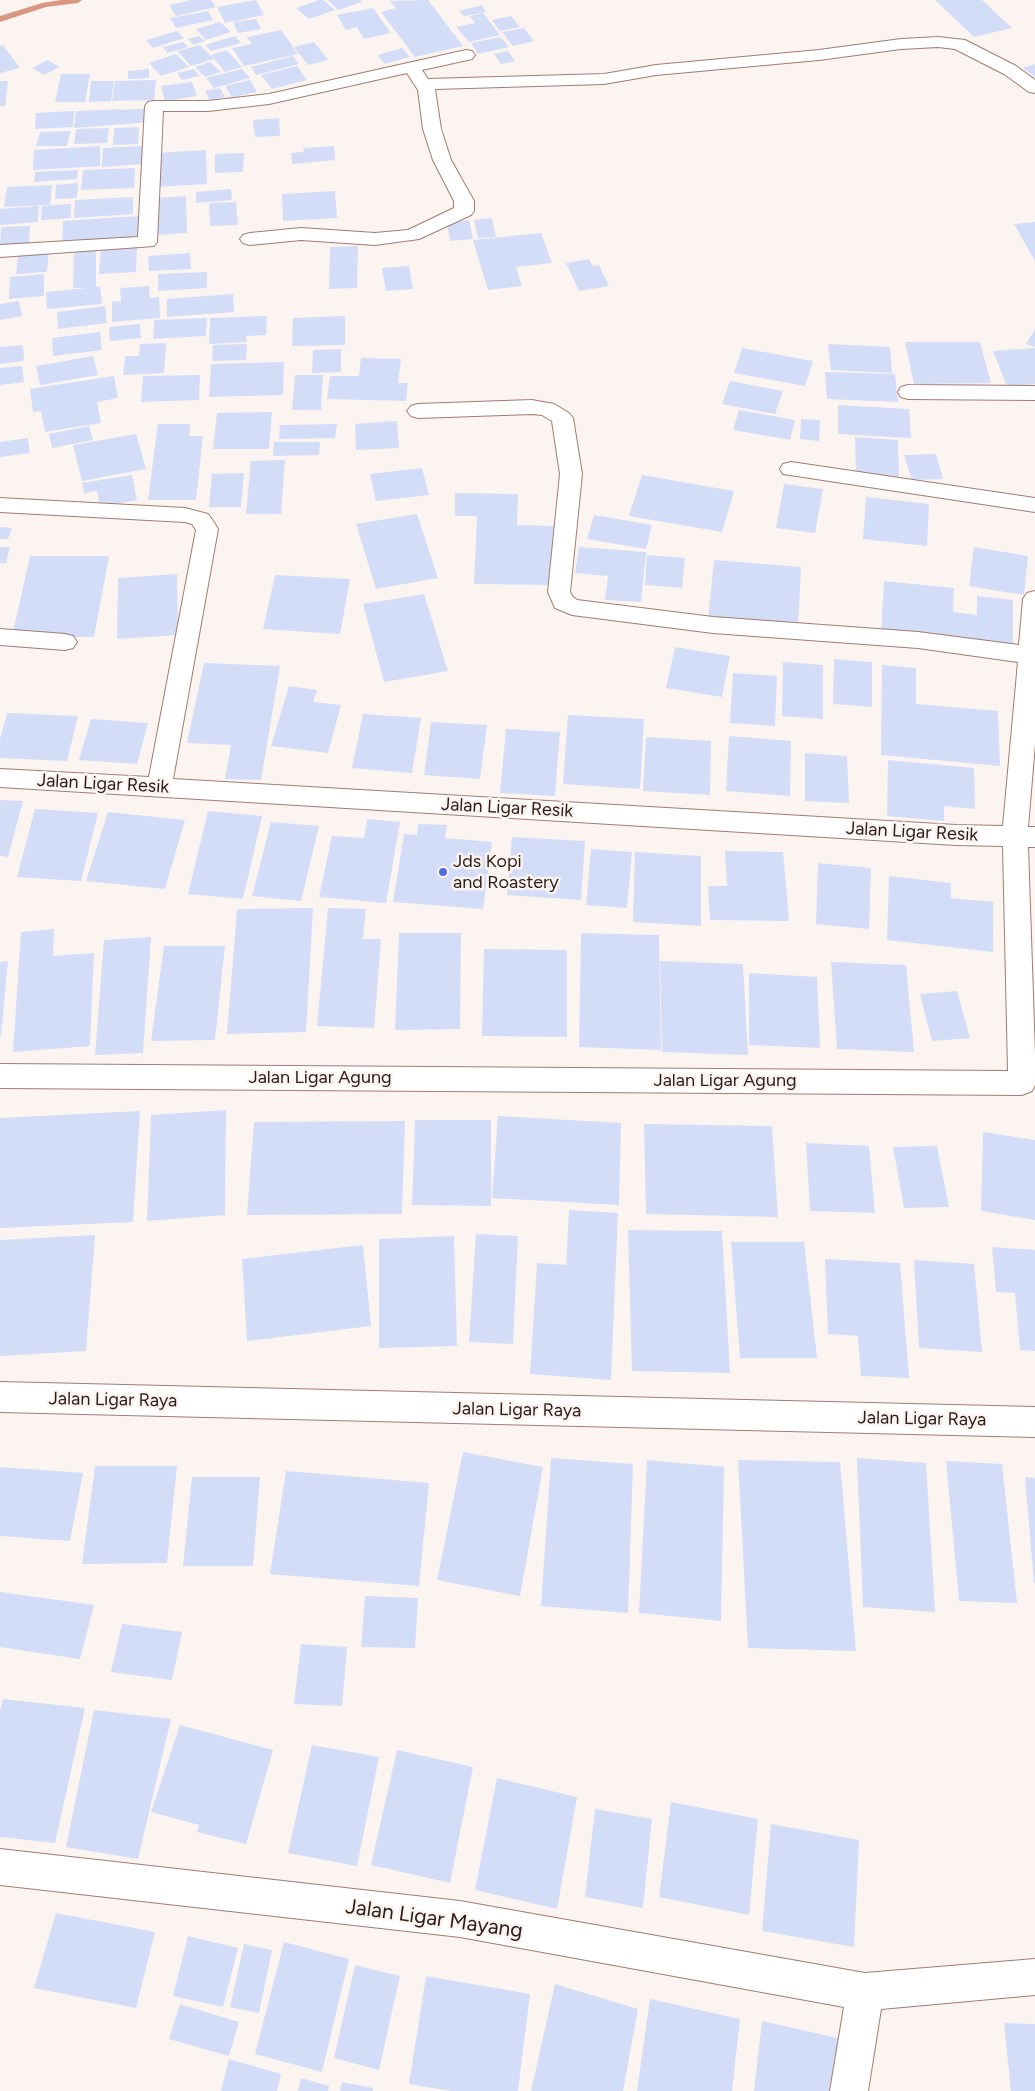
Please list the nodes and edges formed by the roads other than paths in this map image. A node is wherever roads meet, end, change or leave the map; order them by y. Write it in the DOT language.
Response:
graph roads {
  1 [pos="466,55"];
  2 [pos="410,67"];
  3 [pos="425,84"];
  4 [pos="1035,88"];
  5 [pos="250,239"];
  6 [pos="0,252"];
  7 [pos="908,392"];
  8 [pos="1035,393"];
  9 [pos="418,411"];
  10 [pos="791,469"];
  11 [pos="0,504"];
  12 [pos="1035,505"];
  13 [pos="1035,599"];
  14 [pos="0,638"];
  15 [pos="65,642"];
  16 [pos="1032,655"];
  17 [pos="0,778"];
  18 [pos="159,788"];
  19 [pos="1025,836"];
  20 [pos="0,1076"];
  21 [pos="1028,1084"];
  22 [pos="0,1397"];
  23 [pos="1035,1422"];
  24 [pos="0,1867"];
  25 [pos="1035,1977"];
  26 [pos="865,1992"];
  27 [pos="849,2091"];
  1 -- 2 [label="street"];
  2 -- 3 [label="street"];
  2 -- 6 [label="street"];
  3 -- 4 [label="street"];
  3 -- 5 [label="street"];
  7 -- 8 [label="street"];
  9 -- 16 [label="street"];
  10 -- 12 [label="street"];
  11 -- 18 [label="street"];
  13 -- 16 [label="street, Jalan Ligar Agung"];
  14 -- 15 [label="street"];
  16 -- 19 [label="street, Jalan Ligar Agung"];
  17 -- 18 [label="street, Jalan Ligar Resik"];
  18 -- 19 [label="street, Jalan Ligar Resik"];
  19 -- 21 [label="street, Jalan Ligar Agung"];
  20 -- 21 [label="street, Jalan Ligar Agung"];
  22 -- 23 [label="street, Jalan Ligar Raya"];
  24 -- 26 [label="street, Jalan Ligar Mayang"];
  25 -- 26 [label="street, Jalan Ligar Mayang"];
  26 -- 27 [label="street"];
}
